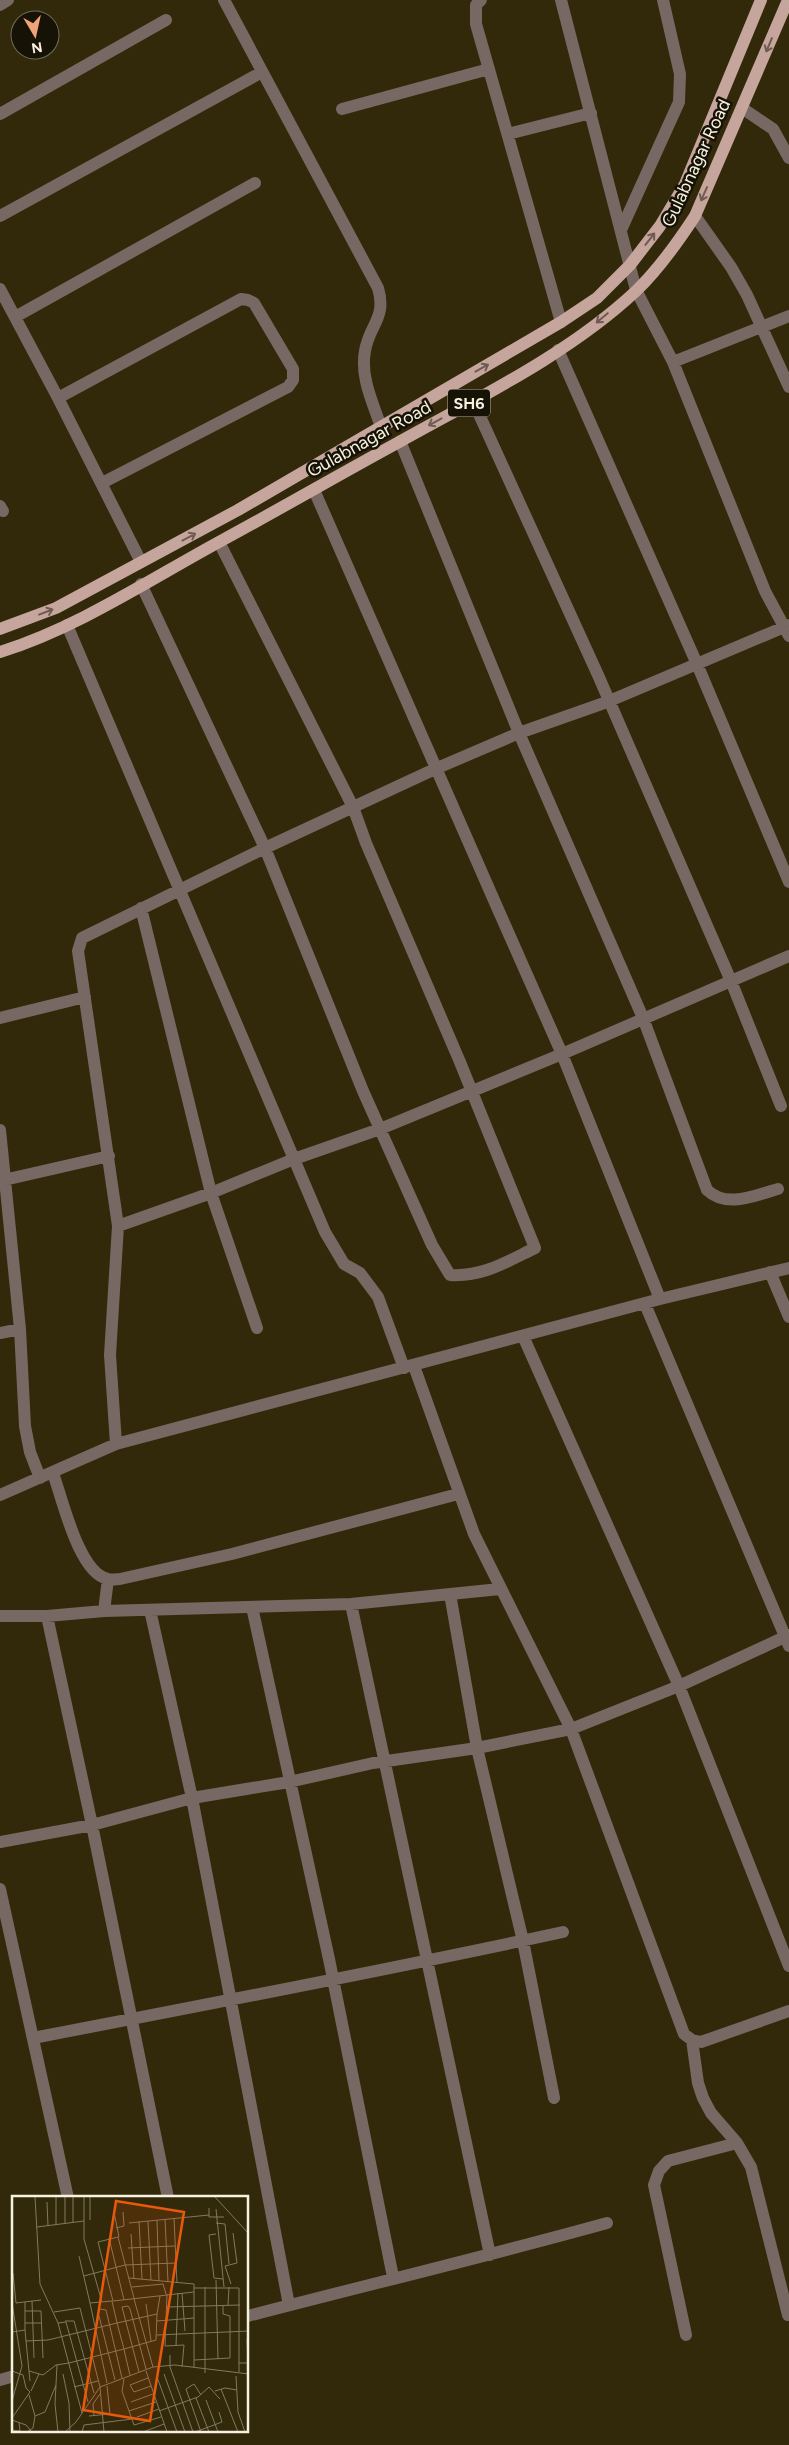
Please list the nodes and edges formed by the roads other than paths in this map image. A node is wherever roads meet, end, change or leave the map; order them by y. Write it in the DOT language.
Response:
graph roads {
  1 [pos="8,0"];
  2 [pos="224,0"];
  3 [pos="481,0"];
  4 [pos="561,0"];
  5 [pos="663,0"];
  6 [pos="761,0"];
  7 [pos="788,0"];
  8 [pos="0,4"];
  9 [pos="166,20"];
  10 [pos="489,69"];
  11 [pos="262,72"];
  12 [pos="742,108"];
  13 [pos="342,109"];
  14 [pos="0,114"];
  15 [pos="590,114"];
  16 [pos="508,134"];
  17 [pos="789,158"];
  18 [pos="255,183"];
  19 [pos="0,216"];
  20 [pos="695,216"];
  21 [pos="621,230"];
  22 [pos="630,265"];
  23 [pos="0,289"];
  24 [pos="636,290"];
  25 [pos="789,316"];
  26 [pos="15,317"];
  27 [pos="561,322"];
  28 [pos="763,327"];
  29 [pos="558,350"];
  30 [pos="673,362"];
  31 [pos="789,387"];
  32 [pos="58,398"];
  33 [pos="473,401"];
  34 [pos="381,427"];
  35 [pos="400,441"];
  36 [pos="102,483"];
  37 [pos="314,490"];
  38 [pos="219,542"];
  39 [pos="141,562"];
  40 [pos="141,584"];
  41 [pos="67,625"];
  42 [pos="0,629"];
  43 [pos="788,629"];
  44 [pos="0,652"];
  45 [pos="697,664"];
  46 [pos="608,702"];
  47 [pos="519,733"];
  48 [pos="435,770"];
  49 [pos="354,807"];
  50 [pos="265,848"];
  51 [pos="789,882"];
  52 [pos="178,890"];
  53 [pos="141,908"];
  54 [pos="789,956"];
  55 [pos="731,981"];
  56 [pos="85,997"];
  57 [pos="0,1018"];
  58 [pos="643,1018"];
  59 [pos="562,1054"];
  60 [pos="471,1092"];
  61 [pos="781,1106"];
  62 [pos="380,1129"];
  63 [pos="0,1130"];
  64 [pos="108,1156"];
  65 [pos="294,1159"];
  66 [pos="2,1181"];
  67 [pos="778,1189"];
  68 [pos="211,1193"];
  69 [pos="118,1226"];
  70 [pos="789,1268"];
  71 [pos="770,1272"];
  72 [pos="660,1300"];
  73 [pos="646,1304"];
  74 [pos="789,1317"];
  75 [pos="257,1328"];
  76 [pos="20,1329"];
  77 [pos="0,1333"];
  78 [pos="523,1336"];
  79 [pos="409,1367"];
  80 [pos="116,1444"];
  81 [pos="53,1473"];
  82 [pos="40,1478"];
  83 [pos="458,1494"];
  84 [pos="0,1495"];
  85 [pos="108,1579"];
  86 [pos="500,1588"];
  87 [pos="450,1594"];
  88 [pos="351,1604"];
  89 [pos="252,1607"];
  90 [pos="150,1610"];
  91 [pos="104,1611"];
  92 [pos="0,1616"];
  93 [pos="47,1616"];
  94 [pos="788,1639"];
  95 [pos="679,1686"];
  96 [pos="571,1729"];
  97 [pos="477,1748"];
  98 [pos="384,1761"];
  99 [pos="289,1782"];
  100 [pos="192,1798"];
  101 [pos="92,1825"];
  102 [pos="0,1842"];
  103 [pos="0,1890"];
  104 [pos="563,1932"];
  105 [pos="523,1941"];
  106 [pos="429,1961"];
  107 [pos="789,1966"];
  108 [pos="333,1981"];
  109 [pos="231,1998"];
  110 [pos="789,2011"];
  111 [pos="130,2019"];
  112 [pos="33,2038"];
  113 [pos="692,2040"];
  114 [pos="554,2098"];
  115 [pos="736,2143"];
  116 [pos="68,2196"];
  117 [pos="168,2196"];
  118 [pos="607,2223"];
  119 [pos="490,2256"];
  120 [pos="393,2277"];
  121 [pos="289,2305"];
  122 [pos="788,2315"];
  123 [pos="249,2316"];
  124 [pos="686,2335"];
  1 -- 8 [label="street"];
  2 -- 11 [label="street"];
  3 -- 10 [label="street"];
  4 -- 15 [label="street"];
  5 -- 21 [label="street"];
  22 -- 6 [label="main road, Gulabnagar Road / SH6, one-way"];
  7 -- 12 [label="main road, Gulabnagar Road / SH6, one-way"];
  9 -- 14 [label="street"];
  10 -- 13 [label="street"];
  10 -- 16 [label="street"];
  11 -- 19 [label="street"];
  11 -- 34 [label="street"];
  12 -- 17 [label="street"];
  12 -- 20 [label="main road, Gulabnagar Road / SH6, one-way"];
  15 -- 16 [label="street"];
  15 -- 21 [label="street"];
  16 -- 27 [label="street"];
  18 -- 26 [label="street"];
  20 -- 24 [label="main road, Gulabnagar Road / SH6"];
  20 -- 28 [label="street"];
  21 -- 22 [label="street"];
  22 -- 24 [label="street"];
  22 -- 27 [label="main road, Gulabnagar Road / SH6"];
  23 -- 26 [label="street"];
  24 -- 29 [label="main road, Gulabnagar Road / SH6, one-way"];
  24 -- 30 [label="street"];
  25 -- 28 [label="street"];
  26 -- 32 [label="street"];
  34 -- 27 [label="main road, Gulabnagar Road / SH6, one-way"];
  28 -- 30 [label="street"];
  28 -- 31 [label="street"];
  29 -- 33 [label="main road, Gulabnagar Road / SH6"];
  29 -- 45 [label="street"];
  30 -- 43 [label="street"];
  32 -- 36 [label="street"];
  32 -- 36 [label="street"];
  33 -- 35 [label="main road, Gulabnagar Road / SH6, one-way"];
  33 -- 46 [label="street"];
  39 -- 34 [label="main road, Gulabnagar Road / SH6, one-way"];
  35 -- 37 [label="main road, Gulabnagar Road / SH6"];
  35 -- 47 [label="street"];
  36 -- 39 [label="street"];
  37 -- 38 [label="main road, Gulabnagar Road / SH6"];
  37 -- 48 [label="street"];
  38 -- 40 [label="main road, Gulabnagar Road / SH6"];
  38 -- 49 [label="street"];
  42 -- 39 [label="main road, Gulabnagar Road / SH6, one-way"];
  40 -- 41 [label="main road, Gulabnagar Road / SH6"];
  40 -- 50 [label="street"];
  41 -- 44 [label="main road, Gulabnagar Road / SH6"];
  41 -- 52 [label="street"];
  43 -- 45 [label="street"];
  45 -- 46 [label="street"];
  45 -- 51 [label="street"];
  46 -- 47 [label="street"];
  46 -- 55 [label="street"];
  47 -- 48 [label="street"];
  47 -- 58 [label="street"];
  48 -- 49 [label="street"];
  48 -- 59 [label="street"];
  49 -- 50 [label="street"];
  49 -- 60 [label="street"];
  50 -- 52 [label="street"];
  50 -- 62 [label="street"];
  52 -- 53 [label="street"];
  52 -- 65 [label="street"];
  53 -- 56 [label="street"];
  53 -- 68 [label="street"];
  54 -- 55 [label="street"];
  55 -- 58 [label="street"];
  55 -- 61 [label="street"];
  56 -- 57 [label="street"];
  56 -- 64 [label="street"];
  58 -- 59 [label="street"];
  58 -- 67 [label="street"];
  59 -- 60 [label="street"];
  59 -- 72 [label="street"];
  60 -- 62 [label="street"];
  60 -- 62 [label="street"];
  62 -- 65 [label="street"];
  63 -- 66 [label="street"];
  64 -- 66 [label="street"];
  64 -- 69 [label="street"];
  65 -- 68 [label="street"];
  65 -- 79 [label="street"];
  66 -- 76 [label="street"];
  68 -- 69 [label="street"];
  68 -- 75 [label="street"];
  69 -- 80 [label="street"];
  70 -- 71 [label="street"];
  71 -- 72 [label="street"];
  71 -- 74 [label="street"];
  72 -- 73 [label="street"];
  73 -- 78 [label="street"];
  73 -- 94 [label="street"];
  76 -- 77 [label="street"];
  76 -- 82 [label="street"];
  78 -- 79 [label="street"];
  78 -- 95 [label="street"];
  79 -- 80 [label="street"];
  79 -- 83 [label="street"];
  80 -- 81 [label="street"];
  81 -- 82 [label="street"];
  81 -- 85 [label="street"];
  82 -- 84 [label="street"];
  83 -- 85 [label="street"];
  83 -- 86 [label="street"];
  85 -- 91 [label="street"];
  86 -- 87 [label="street"];
  86 -- 96 [label="street"];
  87 -- 88 [label="street"];
  87 -- 97 [label="street"];
  88 -- 89 [label="street"];
  88 -- 98 [label="street"];
  89 -- 90 [label="street"];
  89 -- 99 [label="street"];
  90 -- 91 [label="street"];
  90 -- 100 [label="street"];
  91 -- 93 [label="street"];
  92 -- 93 [label="street"];
  93 -- 101 [label="street"];
  94 -- 95 [label="street"];
  95 -- 96 [label="street"];
  95 -- 107 [label="street"];
  96 -- 97 [label="street"];
  96 -- 113 [label="street"];
  97 -- 98 [label="street"];
  97 -- 105 [label="street"];
  98 -- 99 [label="street"];
  98 -- 106 [label="street"];
  99 -- 100 [label="street"];
  99 -- 108 [label="street"];
  100 -- 101 [label="street"];
  100 -- 109 [label="street"];
  101 -- 102 [label="street"];
  101 -- 111 [label="street"];
  103 -- 112 [label="street"];
  104 -- 105 [label="street"];
  105 -- 106 [label="street"];
  105 -- 114 [label="street"];
  106 -- 108 [label="street"];
  106 -- 119 [label="street"];
  108 -- 109 [label="street"];
  108 -- 120 [label="street"];
  109 -- 111 [label="street"];
  109 -- 121 [label="street"];
  110 -- 113 [label="street"];
  111 -- 112 [label="street"];
  111 -- 117 [label="street"];
  112 -- 116 [label="street"];
  113 -- 115 [label="street"];
  115 -- 122 [label="street"];
  115 -- 124 [label="street"];
  118 -- 119 [label="street"];
  119 -- 120 [label="street"];
  120 -- 121 [label="street"];
  121 -- 123 [label="street"];
}
